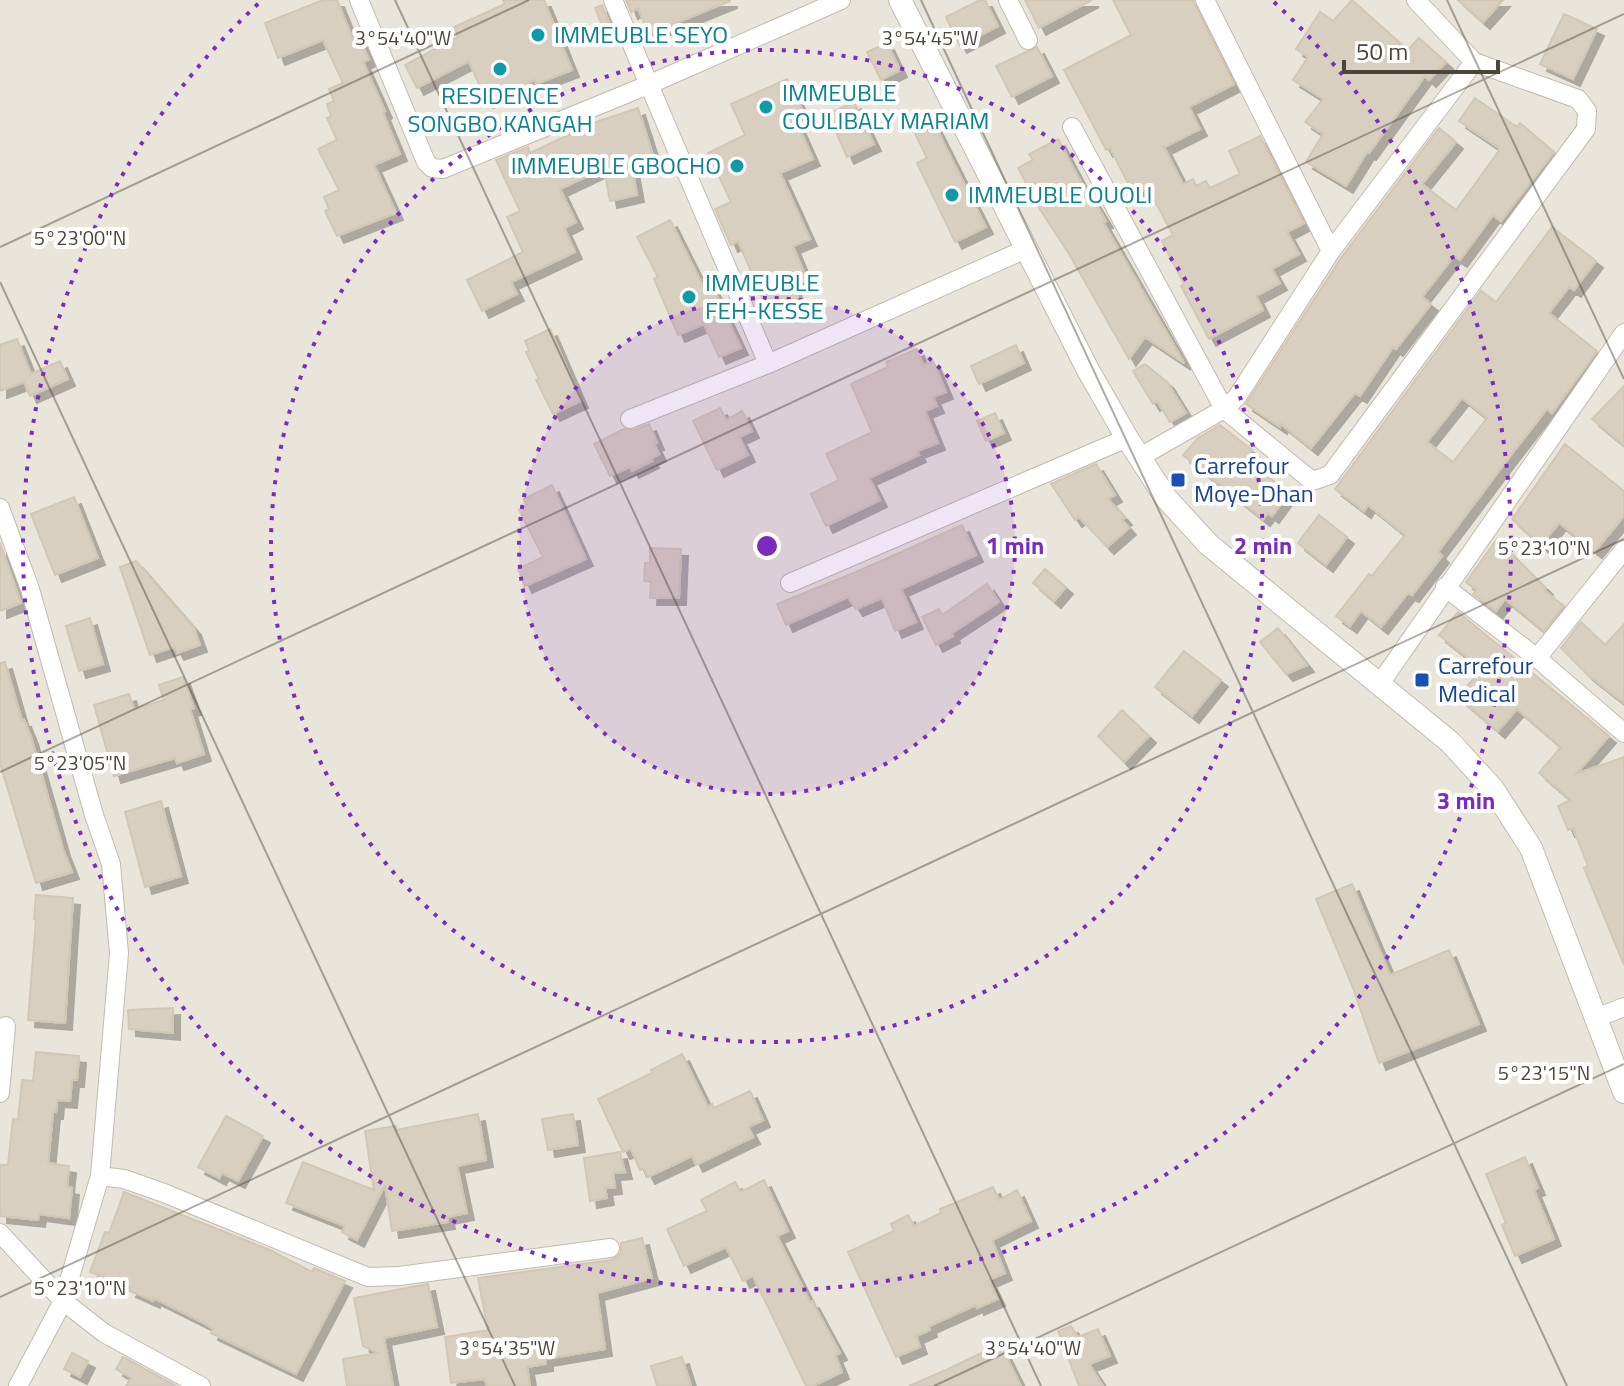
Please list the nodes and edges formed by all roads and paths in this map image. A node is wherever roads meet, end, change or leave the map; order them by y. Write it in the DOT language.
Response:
graph roads {
  1 [pos="359,0"];
  2 [pos="613,0"];
  3 [pos="841,0"];
  4 [pos="900,0"];
  5 [pos="1008,0"];
  6 [pos="1205,0"];
  7 [pos="1416,0"];
  8 [pos="1028,40"];
  9 [pos="1474,62"];
  10 [pos="648,85"];
  11 [pos="1072,127"];
  12 [pos="1026,249"];
  13 [pos="1331,251"];
  14 [pos="1624,333"];
  15 [pos="768,364"];
  16 [pos="1224,409"];
  17 [pos="630,419"];
  18 [pos="1127,438"];
  19 [pos="1140,457"];
  20 [pos="0,508"];
  21 [pos="1624,550"];
  22 [pos="790,583"];
  23 [pos="1445,587"];
  24 [pos="1537,658"];
  25 [pos="1379,685"];
  26 [pos="1624,733"];
  27 [pos="1624,1007"];
  28 [pos="1596,1018"];
  29 [pos="6,1026"];
  30 [pos="1624,1092"];
  31 [pos="0,1093"];
  32 [pos="100,1176"];
  33 [pos="0,1233"];
  34 [pos="610,1248"];
  35 [pos="63,1301"];
  36 [pos="18,1386"];
  37 [pos="201,1386"];
  1 -- 10 [label="street"];
  2 -- 10 [label="street"];
  3 -- 10 [label="street"];
  4 -- 12 [label="street"];
  5 -- 8 [label="street"];
  6 -- 13 [label="street"];
  7 -- 9 [label="street"];
  9 -- 13 [label="street"];
  9 -- 16 [label="street"];
  10 -- 15 [label="street"];
  11 -- 16 [label="street"];
  12 -- 15 [label="street"];
  12 -- 18 [label="street"];
  13 -- 16 [label="street"];
  14 -- 23 [label="street"];
  15 -- 17 [label="street"];
  16 -- 19 [label="street"];
  18 -- 19 [label="street"];
  18 -- 22 [label="street"];
  19 -- 25 [label="street"];
  20 -- 32 [label="street"];
  21 -- 24 [label="street"];
  23 -- 24 [label="street"];
  23 -- 25 [label="street"];
  24 -- 26 [label="street"];
  25 -- 28 [label="street"];
  27 -- 28 [label="street"];
  28 -- 30 [label="street"];
  29 -- 31 [label="street"];
  32 -- 34 [label="street"];
  32 -- 35 [label="street"];
  33 -- 35 [label="street"];
  35 -- 36 [label="street"];
  35 -- 37 [label="street"];
}
